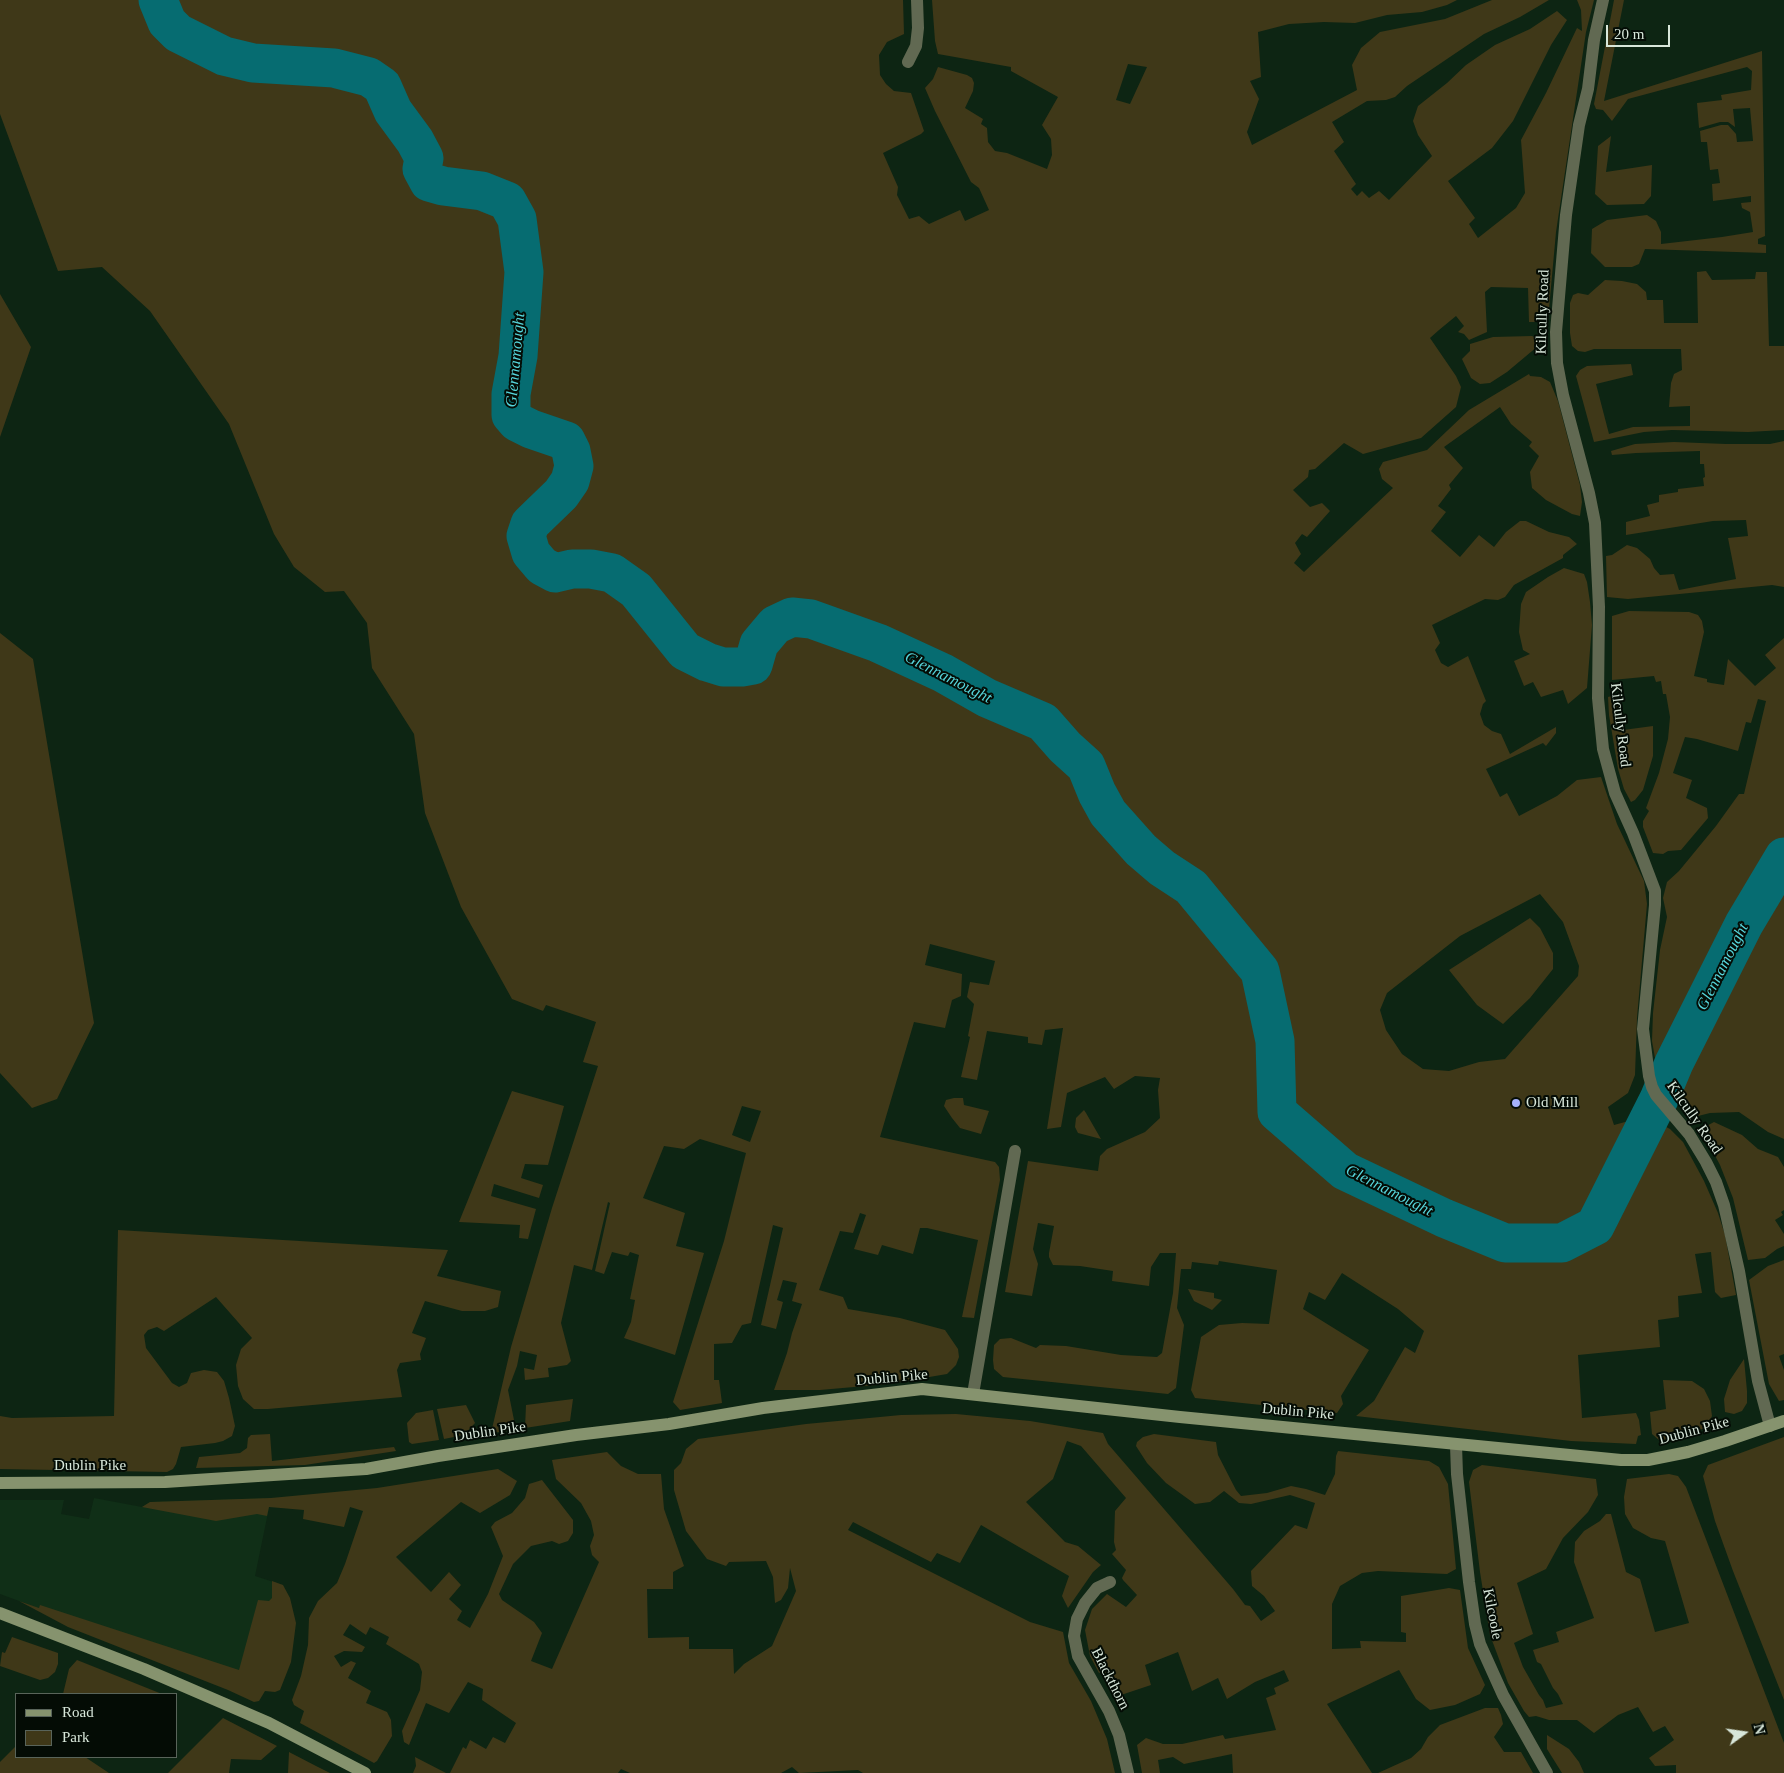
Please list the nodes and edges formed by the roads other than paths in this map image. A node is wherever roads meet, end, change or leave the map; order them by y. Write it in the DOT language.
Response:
graph roads {
  1 [pos="917,0"];
  2 [pos="1603,0"];
  3 [pos="908,62"];
  4 [pos="1015,1150"];
  5 [pos="973,1394"];
  6 [pos="1784,1420"];
  7 [pos="1770,1426"];
  8 [pos="1456,1445"];
  9 [pos="0,1483"];
  10 [pos="1110,1582"];
  11 [pos="0,1613"];
  12 [pos="365,1773"];
  13 [pos="1128,1773"];
  14 [pos="1547,1773"];
  1 -- 3 [label="street"];
  2 -- 7 [label="street, Kilcully Road"];
  4 -- 5 [label="street"];
  5 -- 8 [label="street, Dublin Pike"];
  5 -- 9 [label="street, Dublin Pike"];
  6 -- 7 [label="street, Dublin Pike"];
  7 -- 8 [label="street, Dublin Pike"];
  8 -- 14 [label="street, Kilcoole"];
  10 -- 13 [label="street, Blackthorn"];
  11 -- 12 [label="street"];
}
